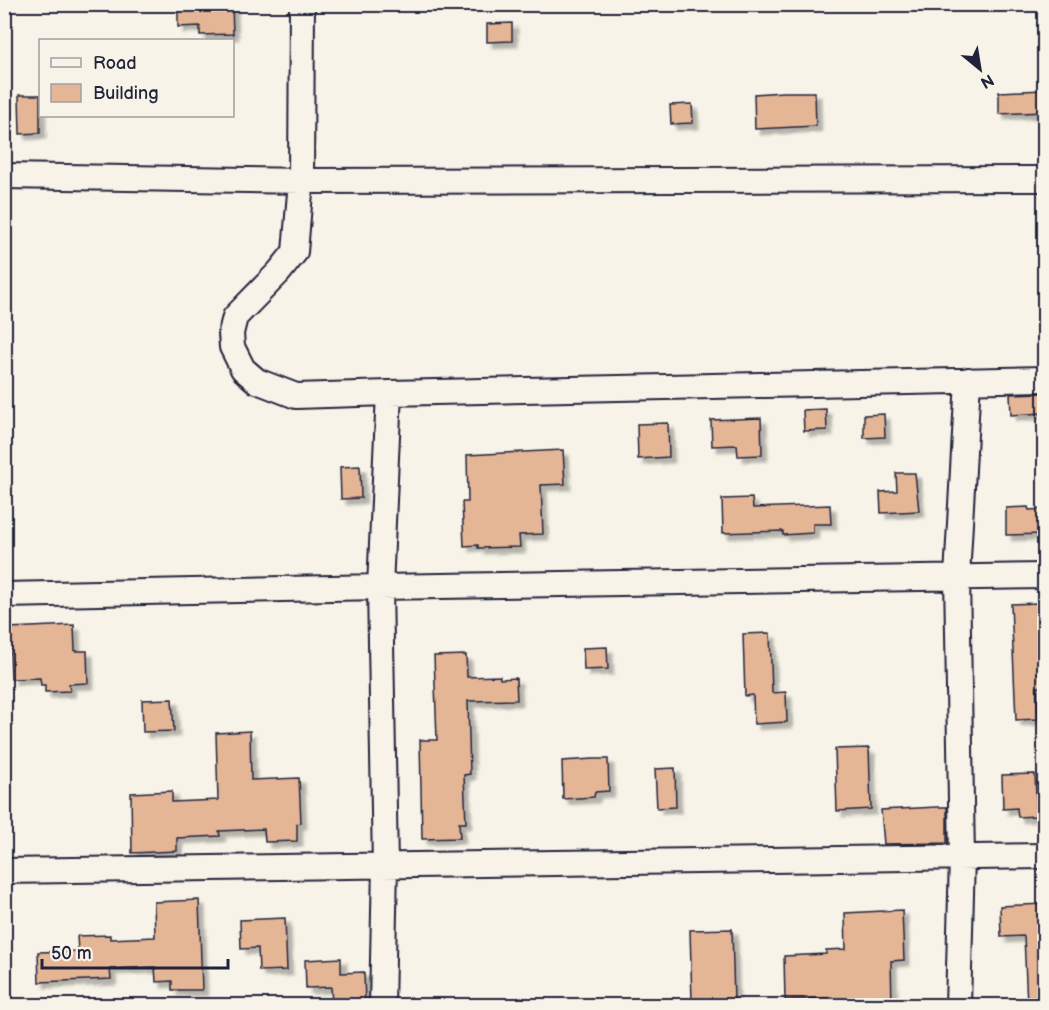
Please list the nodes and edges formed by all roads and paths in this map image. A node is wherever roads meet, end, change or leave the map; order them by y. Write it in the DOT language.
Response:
graph roads {
  1 [pos="302,4"];
  2 [pos="4,176"];
  3 [pos="1044,179"];
  4 [pos="301,181"];
  5 [pos="968,380"];
  6 [pos="1044,380"];
  7 [pos="389,393"];
  8 [pos="1044,576"];
  9 [pos="957,577"];
  10 [pos="380,586"];
  11 [pos="4,595"];
  12 [pos="1044,856"];
  13 [pos="962,857"];
  14 [pos="385,866"];
  15 [pos="4,871"];
  16 [pos="381,1005"];
  17 [pos="958,1005"];
  1 -- 4 [label="street"];
  2 -- 4 [label="street"];
  3 -- 4 [label="street"];
  4 -- 7 [label="street"];
  5 -- 6 [label="street"];
  5 -- 7 [label="street"];
  5 -- 9 [label="street"];
  7 -- 10 [label="street"];
  8 -- 9 [label="street"];
  9 -- 10 [label="street"];
  9 -- 13 [label="street"];
  10 -- 11 [label="street"];
  10 -- 14 [label="street"];
  12 -- 13 [label="street"];
  13 -- 14 [label="street"];
  13 -- 17 [label="street"];
  14 -- 15 [label="street"];
  14 -- 16 [label="street"];
}
